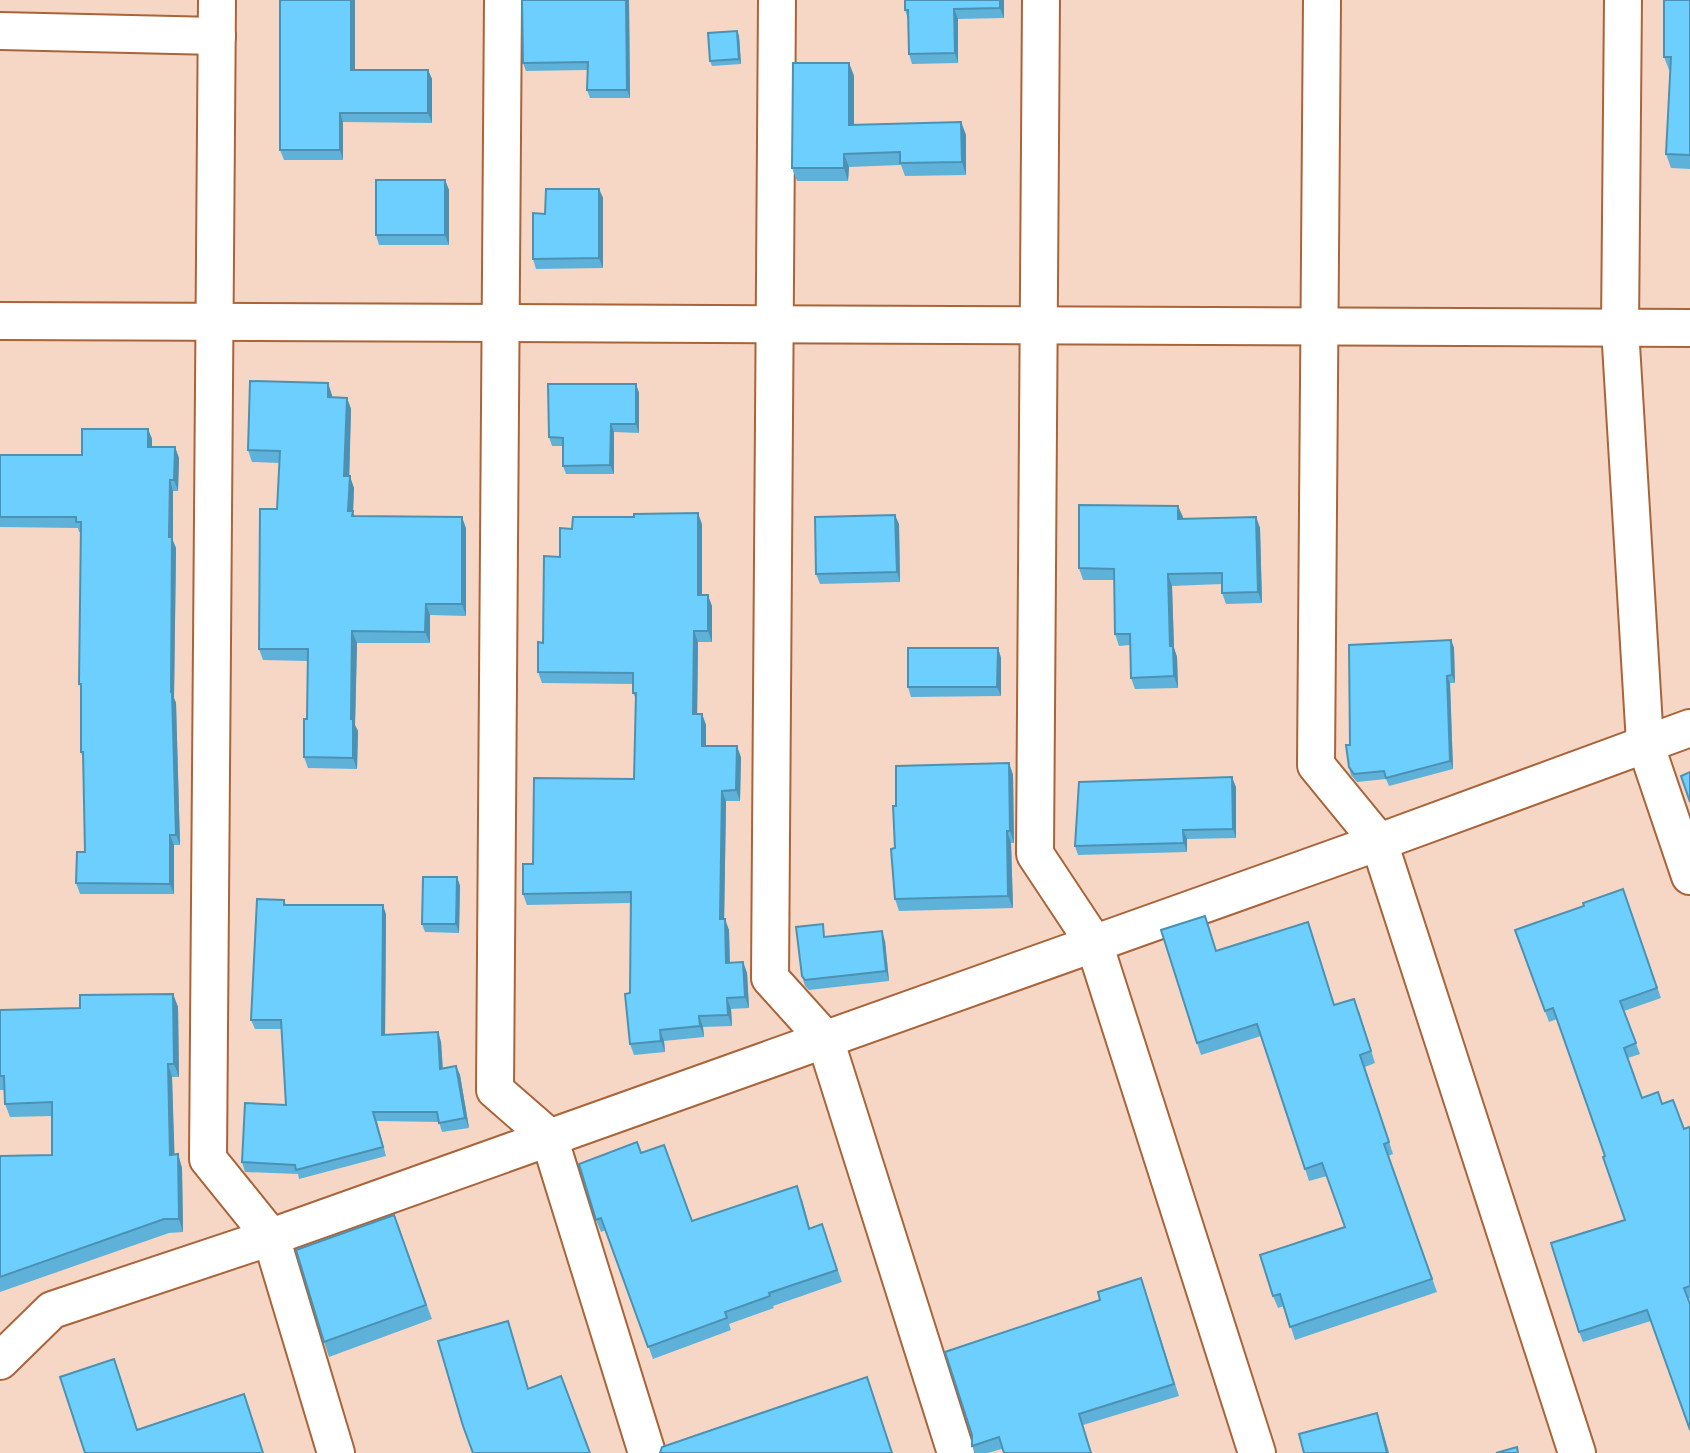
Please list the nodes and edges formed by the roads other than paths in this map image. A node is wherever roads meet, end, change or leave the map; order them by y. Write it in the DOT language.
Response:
graph roads {
  1 [pos="217,0"];
  2 [pos="503,0"];
  3 [pos="777,0"];
  4 [pos="1041,0"];
  5 [pos="1322,0"];
  6 [pos="1623,0"];
  7 [pos="0,31"];
  8 [pos="217,36"];
  9 [pos="0,321"];
  10 [pos="215,322"];
  11 [pos="501,323"];
  12 [pos="775,324"];
  13 [pos="1039,326"];
  14 [pos="1320,327"];
  15 [pos="1620,328"];
  16 [pos="1690,328"];
  17 [pos="1690,728"];
  18 [pos="1645,743"];
  19 [pos="1379,842"];
  20 [pos="1690,876"];
  21 [pos="1094,943"];
  22 [pos="825,1039"];
  23 [pos="549,1137"];
  24 [pos="271,1237"];
  25 [pos="0,1361"];
  26 [pos="336,1453"];
  27 [pos="647,1453"];
  28 [pos="956,1453"];
  29 [pos="1257,1453"];
  30 [pos="1577,1453"];
  1 -- 8 [label="street"];
  2 -- 11 [label="street"];
  3 -- 12 [label="street"];
  4 -- 13 [label="street"];
  5 -- 14 [label="street"];
  6 -- 15 [label="street"];
  7 -- 8 [label="street"];
  8 -- 10 [label="street"];
  9 -- 10 [label="street"];
  10 -- 11 [label="street"];
  10 -- 24 [label="street"];
  11 -- 12 [label="street"];
  11 -- 23 [label="street"];
  12 -- 13 [label="street"];
  12 -- 22 [label="street"];
  13 -- 14 [label="street"];
  13 -- 21 [label="street"];
  14 -- 15 [label="street"];
  14 -- 19 [label="street"];
  15 -- 16 [label="street"];
  15 -- 18 [label="street"];
  17 -- 18 [label="street"];
  18 -- 19 [label="street"];
  18 -- 20 [label="street"];
  19 -- 21 [label="street"];
  19 -- 30 [label="street"];
  21 -- 22 [label="street"];
  21 -- 29 [label="street"];
  22 -- 23 [label="street"];
  22 -- 28 [label="street"];
  23 -- 24 [label="street"];
  23 -- 27 [label="street"];
  24 -- 25 [label="street"];
  24 -- 26 [label="street"];
}
